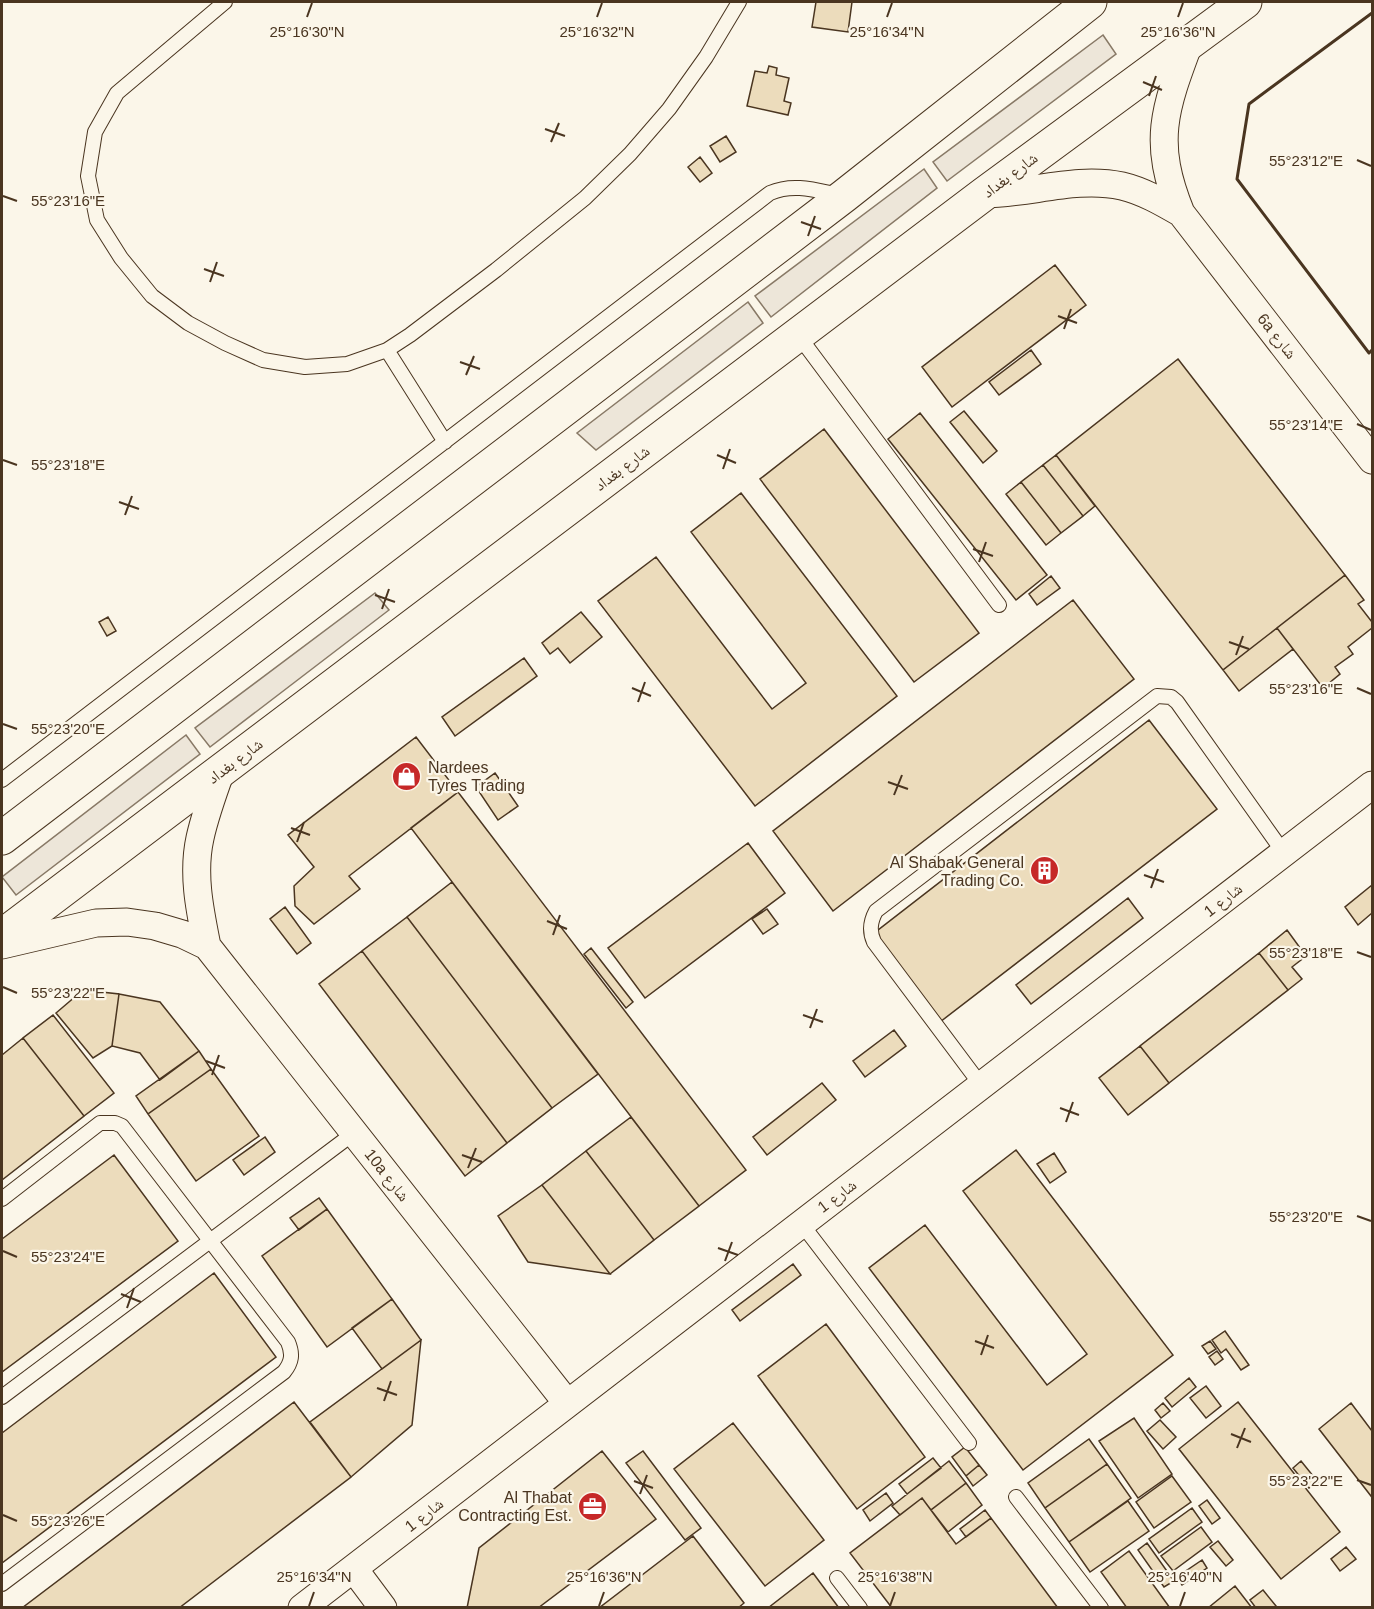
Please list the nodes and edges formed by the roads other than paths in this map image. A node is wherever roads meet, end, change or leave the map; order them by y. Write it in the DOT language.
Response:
graph roads {
  1 [pos="225,2"];
  2 [pos="739,2"];
  3 [pos="1090,2"];
  4 [pos="1245,2"];
  5 [pos="1190,41"];
  6 [pos="984,194"];
  7 [pos="844,196"];
  8 [pos="1181,213"];
  9 [pos="798,335"];
  10 [pos="387,350"];
  11 [pos="445,442"];
  12 [pos="1372,460"];
  13 [pos="999,605"];
  14 [pos="221,771"];
  15 [pos="2,780"];
  16 [pos="1372,785"];
  17 [pos="2,838"];
  18 [pos="1284,853"];
  19 [pos="2,936"];
  20 [pos="2,945"];
  21 [pos="207,946"];
  22 [pos="981,1085"];
  23 [pos="354,1133"];
  24 [pos="2,1199"];
  25 [pos="801,1224"];
  26 [pos="211,1241"];
  27 [pos="2,1397"];
  28 [pos="567,1403"];
  29 [pos="969,1443"];
  30 [pos="1016,1497"];
  31 [pos="354,1569"];
  32 [pos="837,1578"];
  33 [pos="2,1584"];
  34 [pos="302,1608"];
  35 [pos="383,1608"];
  36 [pos="860,1608"];
  37 [pos="1101,1608"];
  1 -- 10 [label="lane"];
  2 -- 10 [label="lane"];
  3 -- 7 [label="main road"];
  4 -- 5 [label="main road, شارع بغداد"];
  5 -- 6 [label="main road, شارع بغداد"];
  5 -- 8 [label="street, 6a شارع"];
  6 -- 8 [label="street, 6a شارع"];
  6 -- 9 [label="main road, شارع بغداد"];
  7 -- 11 [label="lane"];
  7 -- 17 [label="main road"];
  8 -- 12 [label="street, 6a شارع"];
  9 -- 13 [label="lane"];
  9 -- 14 [label="main road, شارع بغداد"];
  10 -- 11 [label="lane"];
  11 -- 15 [label="lane"];
  14 -- 19 [label="main road, شارع بغداد"];
  14 -- 21 [label="street, 10a شارع"];
  16 -- 18 [label="street, شارع 1"];
  18 -- 22 [label="street, شارع 1"];
  18 -- 22 [label="lane"];
  20 -- 21 [label="street, 10a شارع"];
  21 -- 23 [label="street, 10a شارع"];
  22 -- 25 [label="street, شارع 1"];
  23 -- 26 [label="lane"];
  23 -- 28 [label="street, 10a شارع"];
  24 -- 26 [label="lane"];
  25 -- 28 [label="street, شارع 1"];
  25 -- 29 [label="lane"];
  26 -- 27 [label="lane"];
  26 -- 33 [label="lane"];
  28 -- 31 [label="street, شارع 1"];
  30 -- 37 [label="lane"];
  31 -- 34 [label="street, شارع 1"];
  31 -- 35 [label="street"];
  32 -- 36 [label="lane"];
}
